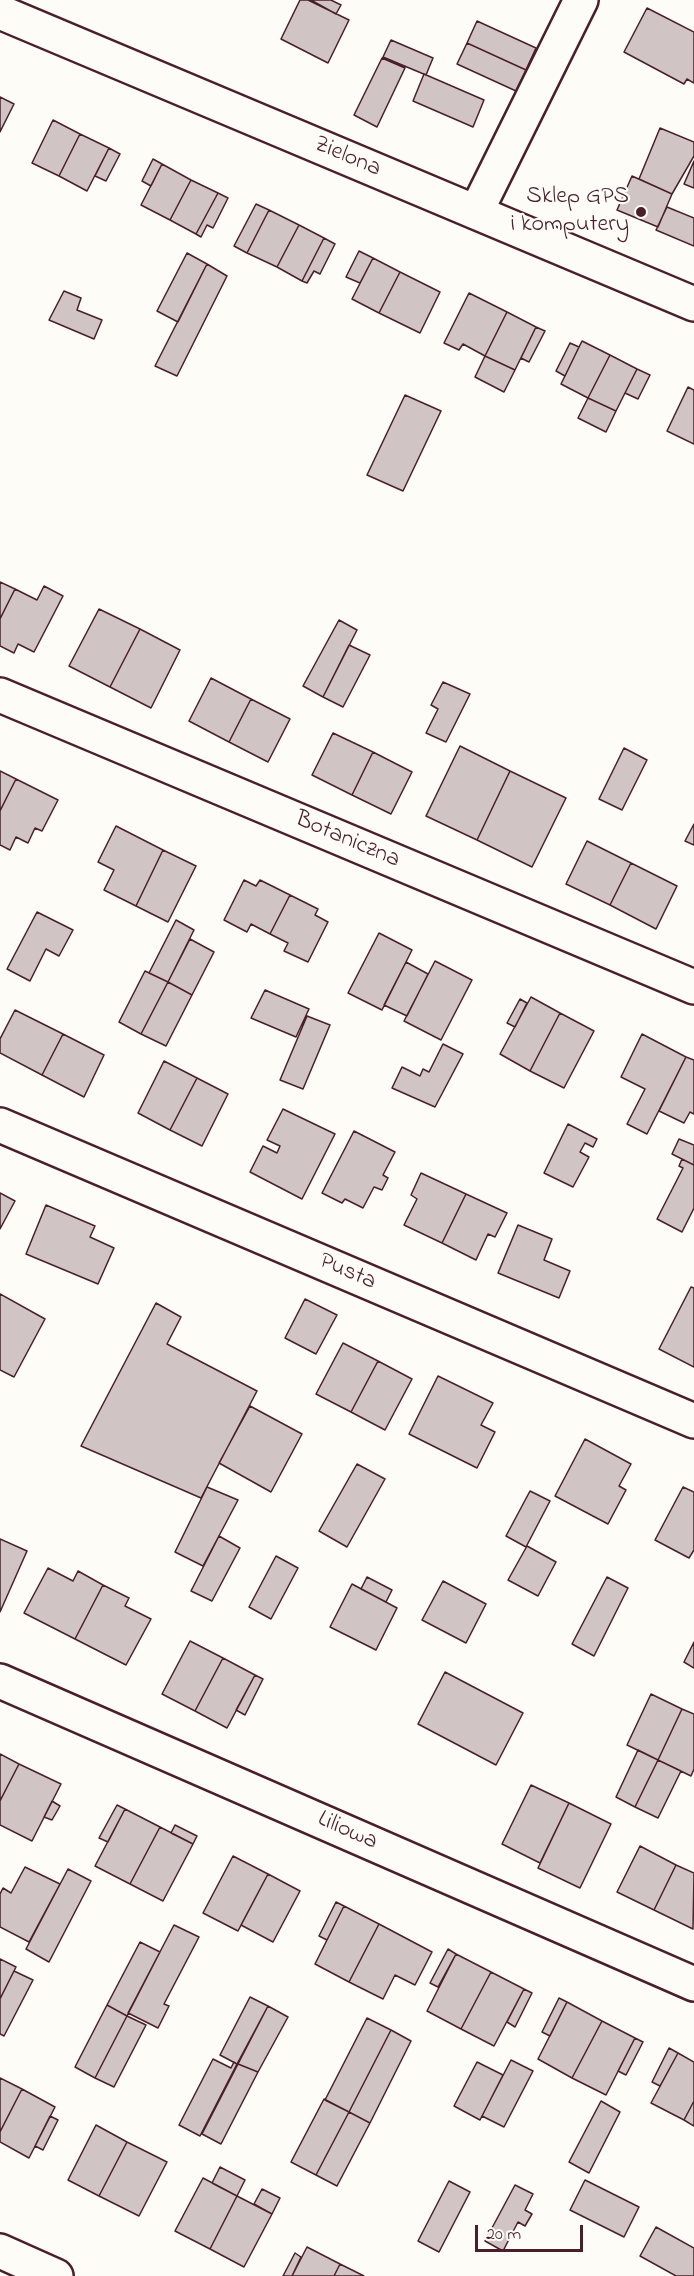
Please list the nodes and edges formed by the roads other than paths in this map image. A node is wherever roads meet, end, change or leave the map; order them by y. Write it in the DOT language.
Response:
graph roads {
  1 [pos="580,0"];
  2 [pos="0,12"];
  3 [pos="476,212"];
  4 [pos="694,304"];
  5 [pos="0,695"];
  6 [pos="694,987"];
  7 [pos="0,1125"];
  8 [pos="694,1421"];
  9 [pos="0,1681"];
  10 [pos="694,1984"];
  11 [pos="0,2251"];
  12 [pos="56,2276"];
  1 -- 3 [label="street"];
  2 -- 3 [label="street, Zielona"];
  3 -- 4 [label="street, Zielona"];
  5 -- 6 [label="street, Botaniczna"];
  7 -- 8 [label="street, Pusta"];
  9 -- 10 [label="street, Liliowa"];
  11 -- 12 [label="street"];
}
